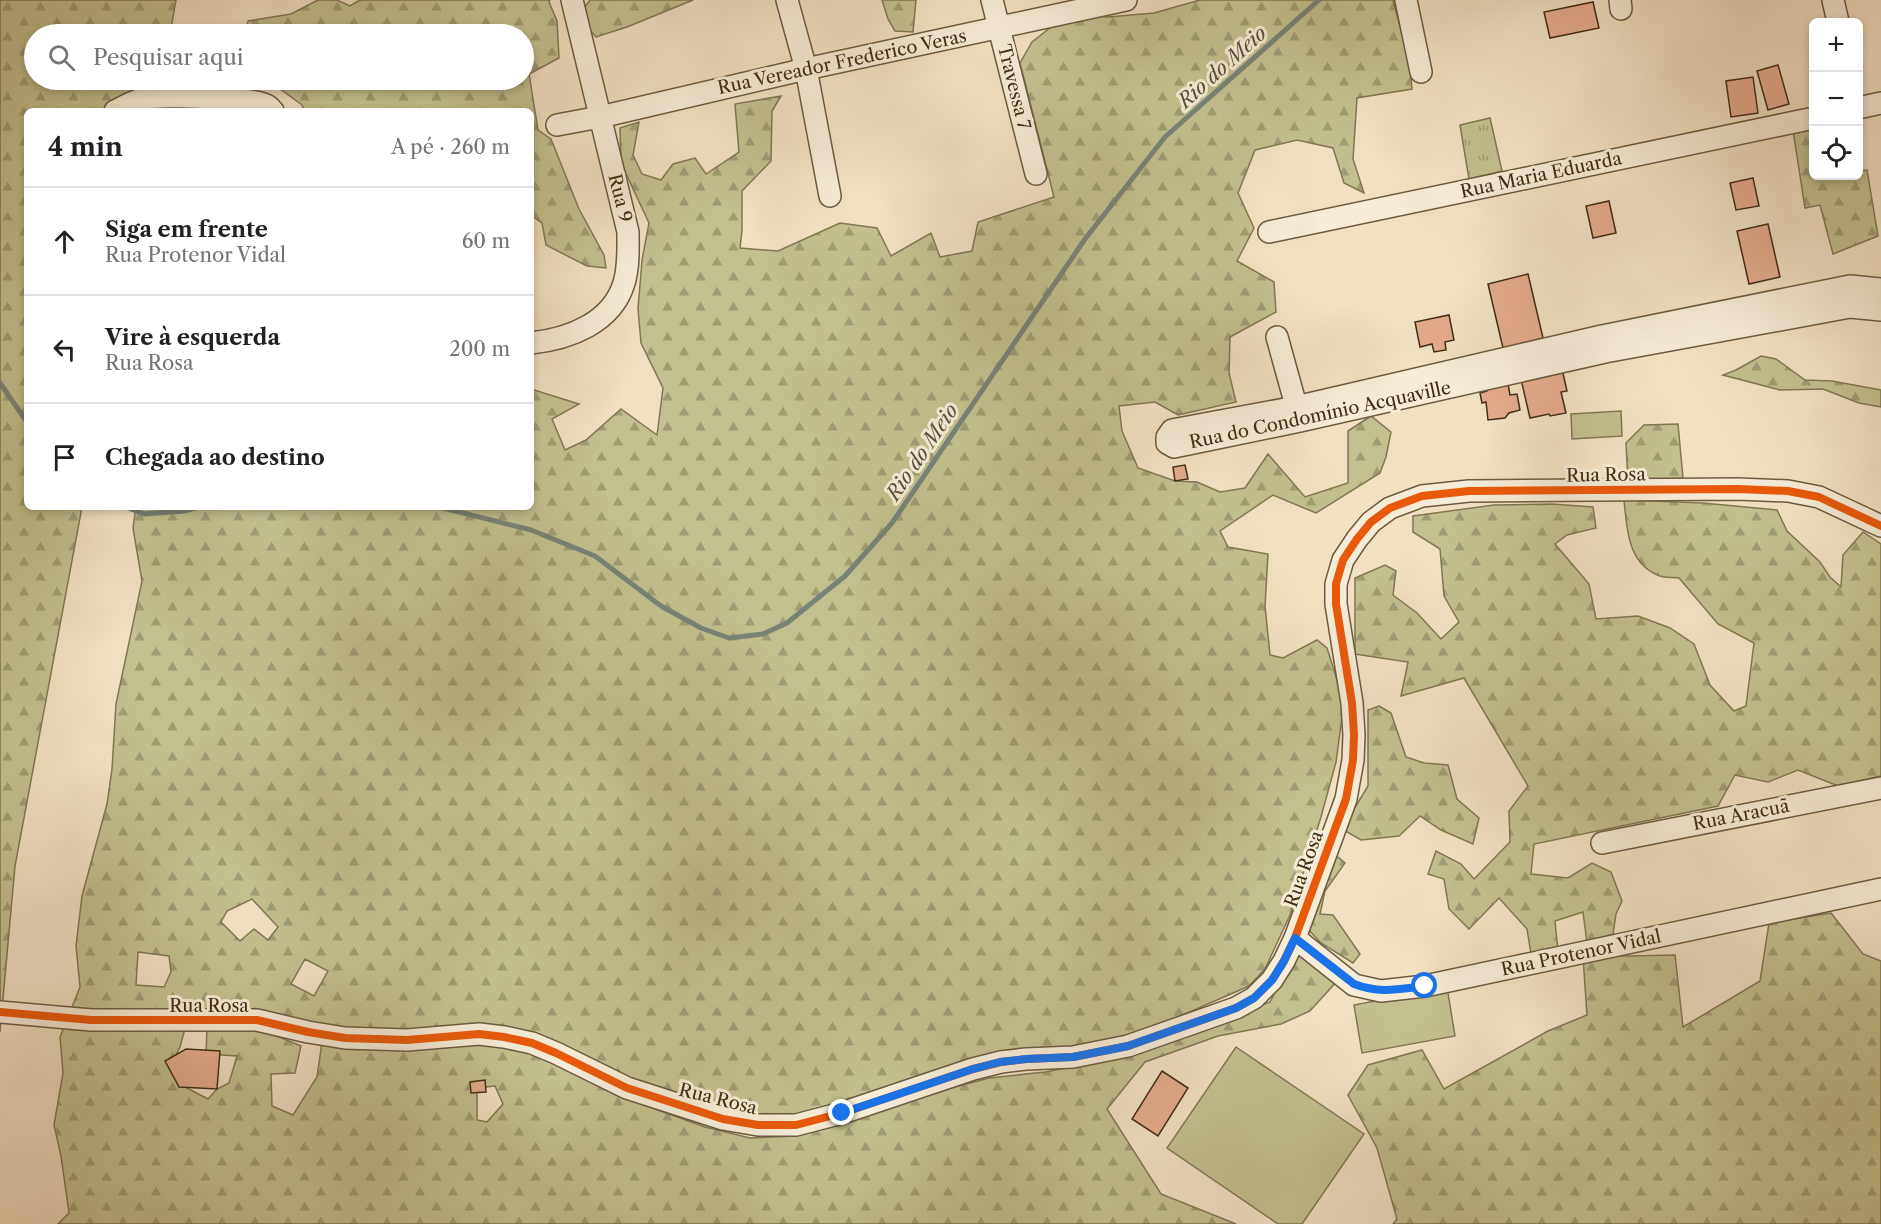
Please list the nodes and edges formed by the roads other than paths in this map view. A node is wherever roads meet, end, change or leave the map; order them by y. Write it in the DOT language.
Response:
graph roads {
  1 [pos="572,0"];
  2 [pos="787,0"];
  3 [pos="992,0"];
  4 [pos="1126,0"];
  5 [pos="1406,0"];
  6 [pos="1833,0"];
  7 [pos="1837,18"];
  8 [pos="999,28"];
  9 [pos="806,69"];
  10 [pos="1421,72"];
  11 [pos="1881,103"];
  12 [pos="1863,107"];
  13 [pos="122,108"];
  14 [pos="270,108"];
  15 [pos="600,117"];
  16 [pos="1809,119"];
  17 [pos="557,125"];
  18 [pos="1036,174"];
  19 [pos="830,196"];
  20 [pos="1269,232"];
  21 [pos="1881,289"];
  22 [pos="1881,310"];
  23 [pos="1759,315"];
  24 [pos="1277,337"];
  25 [pos="534,343"];
  26 [pos="1298,414"];
  27 [pos="1881,526"];
  28 [pos="1881,788"];
  29 [pos="1602,843"];
  30 [pos="1881,889"];
  31 [pos="1295,938"];
  32 [pos="0,1012"];
  1 -- 15 [label="street, Rua 9"];
  2 -- 9 [label="street"];
  3 -- 8 [label="street, Travessa 7"];
  4 -- 8 [label="street, Rua Vereador Frederico Veras"];
  5 -- 10 [label="street"];
  6 -- 7 [label="street"];
  8 -- 9 [label="street, Rua Vereador Frederico Veras"];
  8 -- 18 [label="street, Travessa 7"];
  9 -- 15 [label="street, Rua Vereador Frederico Veras"];
  9 -- 19 [label="street"];
  11 -- 12 [label="street"];
  13 -- 14 [label="street"];
  15 -- 17 [label="street, Rua Vereador Frederico Veras"];
  15 -- 25 [label="street, Rua 9"];
  16 -- 20 [label="street, Rua Maria Eduarda"];
  21 -- 23 [label="street, Rua do Condomínio Acquaville"];
  22 -- 23 [label="street, Rua do Condomínio Acquaville"];
  23 -- 26 [label="street, Rua do Condomínio Acquaville"];
  24 -- 26 [label="street"];
  26 -- 26 [label="street, Rua do Condomínio Acquaville"];
  27 -- 31 [label="street, Rua Rosa"];
  28 -- 29 [label="street, Rua Aracuã"];
  30 -- 31 [label="street, Rua Protenor Vidal"];
  31 -- 32 [label="street, Rua Rosa"];
}
